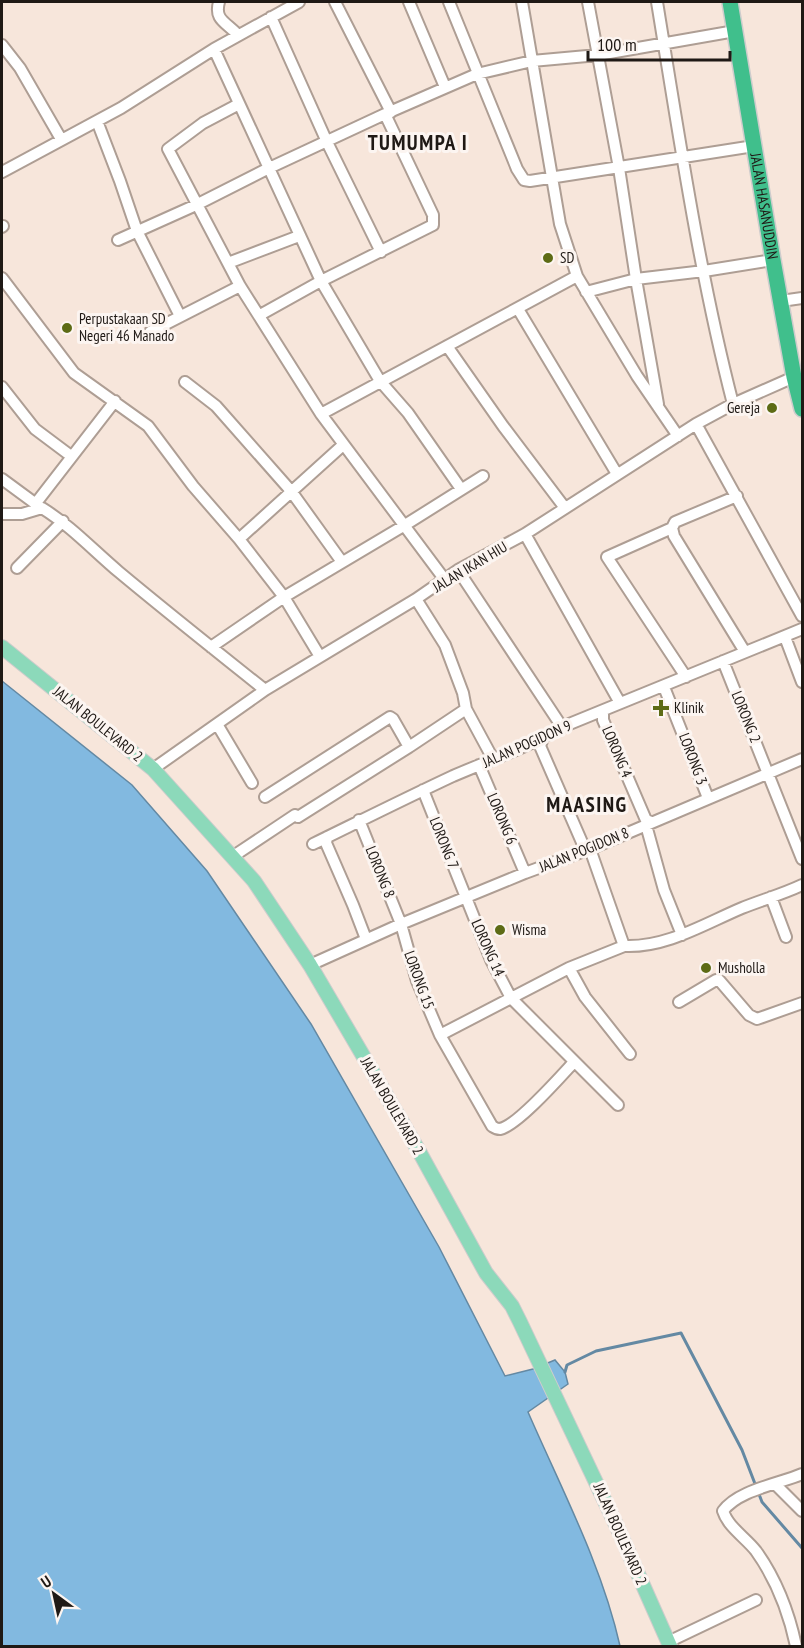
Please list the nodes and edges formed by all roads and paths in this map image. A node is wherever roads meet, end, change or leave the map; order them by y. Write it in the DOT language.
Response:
graph roads {
  1 [pos="219,2"];
  2 [pos="300,2"];
  3 [pos="335,2"];
  4 [pos="409,2"];
  5 [pos="448,2"];
  6 [pos="522,2"];
  7 [pos="588,2"];
  8 [pos="657,2"];
  9 [pos="730,2"];
  10 [pos="271,16"];
  11 [pos="735,31"];
  12 [pos="238,35"];
  13 [pos="664,44"];
  14 [pos="2,45"];
  15 [pos="214,49"];
  16 [pos="597,55"];
  17 [pos="532,61"];
  18 [pos="477,74"];
  19 [pos="445,87"];
  20 [pos="239,104"];
  21 [pos="388,113"];
  22 [pos="97,121"];
  23 [pos="61,139"];
  24 [pos="327,142"];
  25 [pos="754,146"];
  26 [pos="683,158"];
  27 [pos="3,168"];
  28 [pos="619,168"];
  29 [pos="267,169"];
  30 [pos="554,176"];
  31 [pos="196,205"];
  32 [pos="137,231"];
  33 [pos="299,236"];
  34 [pos="118,240"];
  35 [pos="381,252"];
  36 [pos="773,260"];
  37 [pos="228,263"];
  38 [pos="704,271"];
  39 [pos="577,276"];
  40 [pos="2,278"];
  41 [pos="636,279"];
  42 [pos="321,281"];
  43 [pos="240,286"];
  44 [pos="586,292"];
  45 [pos="802,298"];
  46 [pos="781,301"];
  47 [pos="518,309"];
  48 [pos="260,315"];
  49 [pos="180,316"];
  50 [pos="150,332"];
  51 [pos="447,346"];
  52 [pos="794,376"];
  53 [pos="380,381"];
  54 [pos="185,382"];
  55 [pos="2,387"];
  56 [pos="115,401"];
  57 [pos="658,404"];
  58 [pos="733,404"];
  59 [pos="802,409"];
  60 [pos="321,414"];
  61 [pos="696,424"];
  62 [pos="678,436"];
  63 [pos="344,445"];
  64 [pos="71,456"];
  65 [pos="617,474"];
  66 [pos="483,476"];
  67 [pos="2,479"];
  68 [pos="461,489"];
  69 [pos="291,491"];
  70 [pos="737,496"];
  71 [pos="39,506"];
  72 [pos="565,508"];
  73 [pos="2,514"];
  74 [pos="63,521"];
  75 [pos="405,525"];
  76 [pos="672,528"];
  77 [pos="525,534"];
  78 [pos="239,539"];
  79 [pos="342,562"];
  80 [pos="17,568"];
  81 [pos="458,570"];
  82 [pos="445,580"];
  83 [pos="284,597"];
  84 [pos="416,599"];
  85 [pos="802,616"];
  86 [pos="802,630"];
  87 [pos="784,637"];
  88 [pos="2,647"];
  89 [pos="211,647"];
  90 [pos="745,652"];
  91 [pos="320,655"];
  92 [pos="723,661"];
  93 [pos="686,677"];
  94 [pos="802,682"];
  95 [pos="664,687"];
  96 [pos="265,690"];
  97 [pos="620,703"];
  98 [pos="466,709"];
  99 [pos="603,711"];
  100 [pos="217,724"];
  101 [pos="562,727"];
  102 [pos="543,738"];
  103 [pos="409,747"];
  104 [pos="493,759"];
  105 [pos="802,759"];
  106 [pos="479,765"];
  107 [pos="153,769"];
  108 [pos="770,773"];
  109 [pos="252,783"];
  110 [pos="423,790"];
  111 [pos="265,797"];
  112 [pos="708,798"];
  113 [pos="359,820"];
  114 [pos="648,824"];
  115 [pos="327,837"];
  116 [pos="313,844"];
  117 [pos="590,849"];
  118 [pos="232,857"];
  119 [pos="802,859"];
  120 [pos="525,873"];
  121 [pos="802,885"];
  122 [pos="466,897"];
  123 [pos="771,897"];
  124 [pos="401,924"];
  125 [pos="682,935"];
  126 [pos="786,937"];
  127 [pos="366,939"];
  128 [pos="624,946"];
  129 [pos="310,965"];
  130 [pos="569,968"];
  131 [pos="511,998"];
  132 [pos="679,1002"];
  133 [pos="802,1003"];
  134 [pos="440,1035"];
  135 [pos="630,1054"];
  136 [pos="574,1062"];
  137 [pos="618,1105"];
  138 [pos="802,1474"];
  139 [pos="771,1486"];
  140 [pos="802,1511"];
  141 [pos="756,1600"];
  142 [pos="798,1629"];
  143 [pos="669,1644"];
  144 [pos="796,1647"];
  1 -- 12 [label="street"];
  2 -- 10 [label="street"];
  3 -- 21 [label="street"];
  4 -- 19 [label="street"];
  5 -- 18 [label="street"];
  6 -- 17 [label="street"];
  7 -- 16 [label="street"];
  8 -- 13 [label="street"];
  9 -- 11 [label="highway, JALAN HASANUDDIN"];
  10 -- 12 [label="street"];
  10 -- 24 [label="street"];
  11 -- 13 [label="street"];
  11 -- 25 [label="highway, JALAN HASANUDDIN"];
  12 -- 15 [label="street"];
  13 -- 16 [label="street"];
  13 -- 26 [label="street"];
  14 -- 23 [label="street"];
  15 -- 20 [label="street"];
  15 -- 22 [label="street"];
  16 -- 17 [label="street"];
  16 -- 28 [label="street"];
  17 -- 18 [label="street"];
  17 -- 30 [label="street"];
  18 -- 19 [label="street"];
  18 -- 30 [label="street"];
  19 -- 21 [label="street"];
  20 -- 29 [label="street"];
  20 -- 31 [label="street"];
  21 -- 24 [label="street"];
  21 -- 35 [label="street"];
  22 -- 23 [label="street"];
  22 -- 32 [label="street"];
  23 -- 27 [label="street"];
  24 -- 29 [label="street"];
  24 -- 35 [label="street"];
  25 -- 26 [label="street"];
  25 -- 36 [label="highway, JALAN HASANUDDIN"];
  26 -- 28 [label="street"];
  26 -- 38 [label="street"];
  28 -- 30 [label="street"];
  28 -- 41 [label="street"];
  29 -- 31 [label="street"];
  29 -- 33 [label="street"];
  30 -- 39 [label="street"];
  31 -- 32 [label="street"];
  31 -- 37 [label="street"];
  32 -- 34 [label="street"];
  32 -- 49 [label="street"];
  33 -- 37 [label="street"];
  33 -- 42 [label="street"];
  35 -- 42 [label="street"];
  36 -- 38 [label="street"];
  36 -- 46 [label="highway, JALAN HASANUDDIN"];
  37 -- 43 [label="street"];
  38 -- 41 [label="street"];
  38 -- 58 [label="street"];
  39 -- 44 [label="street"];
  39 -- 47 [label="street"];
  40 -- 56 [label="street"];
  41 -- 44 [label="street"];
  41 -- 57 [label="street"];
  42 -- 48 [label="street"];
  42 -- 53 [label="street"];
  43 -- 48 [label="street"];
  43 -- 49 [label="street"];
  44 -- 57 [label="street"];
  45 -- 46 [label="street"];
  46 -- 52 [label="highway, JALAN HASANUDDIN"];
  47 -- 51 [label="street"];
  47 -- 65 [label="street"];
  48 -- 60 [label="street"];
  49 -- 50 [label="street"];
  51 -- 53 [label="street"];
  51 -- 72 [label="street"];
  52 -- 58 [label="street, JALAN IKAN HIU"];
  52 -- 59 [label="highway, JALAN HASANUDDIN"];
  53 -- 60 [label="street"];
  53 -- 68 [label="street"];
  54 -- 69 [label="street"];
  55 -- 64 [label="street"];
  56 -- 64 [label="street"];
  56 -- 78 [label="street"];
  57 -- 62 [label="street"];
  58 -- 61 [label="street, JALAN IKAN HIU"];
  60 -- 63 [label="street"];
  61 -- 62 [label="street, JALAN IKAN HIU"];
  61 -- 70 [label="street"];
  62 -- 65 [label="street, JALAN IKAN HIU"];
  63 -- 69 [label="street"];
  63 -- 75 [label="street"];
  64 -- 71 [label="street"];
  65 -- 72 [label="street, JALAN IKAN HIU"];
  66 -- 68 [label="street"];
  67 -- 71 [label="street"];
  68 -- 75 [label="street"];
  69 -- 78 [label="street"];
  69 -- 79 [label="street"];
  70 -- 76 [label="street"];
  70 -- 85 [label="street"];
  71 -- 73 [label="street"];
  71 -- 74 [label="street"];
  72 -- 77 [label="street, JALAN IKAN HIU"];
  74 -- 80 [label="street"];
  74 -- 89 [label="street"];
  75 -- 79 [label="street"];
  75 -- 82 [label="street"];
  76 -- 90 [label="street"];
  76 -- 93 [label="street"];
  77 -- 81 [label="street, JALAN IKAN HIU"];
  77 -- 97 [label="street"];
  78 -- 83 [label="street"];
  79 -- 83 [label="street"];
  81 -- 82 [label="street, JALAN IKAN HIU"];
  81 -- 101 [label="street"];
  82 -- 84 [label="street, JALAN IKAN HIU"];
  83 -- 89 [label="street"];
  83 -- 91 [label="street"];
  84 -- 91 [label="street, JALAN IKAN HIU"];
  84 -- 98 [label="street"];
  86 -- 87 [label="street, JALAN POGIDON 9"];
  87 -- 90 [label="street, JALAN POGIDON 9"];
  87 -- 94 [label="street"];
  88 -- 107 [label="main road, JALAN BOULEVARD 2"];
  89 -- 96 [label="street"];
  90 -- 92 [label="street, JALAN POGIDON 9"];
  91 -- 96 [label="street, JALAN IKAN HIU"];
  92 -- 93 [label="street, JALAN POGIDON 9"];
  92 -- 108 [label="street, LORONG 2"];
  93 -- 95 [label="street, JALAN POGIDON 9"];
  95 -- 97 [label="street, JALAN POGIDON 9"];
  95 -- 112 [label="street, LORONG 3"];
  96 -- 100 [label="street, JALAN IKAN HIU"];
  97 -- 99 [label="street, JALAN POGIDON 9"];
  98 -- 103 [label="street"];
  98 -- 104 [label="street"];
  99 -- 101 [label="street, JALAN POGIDON 9"];
  99 -- 114 [label="street, LORONG 4"];
  100 -- 107 [label="street, JALAN IKAN HIU"];
  100 -- 109 [label="street"];
  101 -- 102 [label="street, JALAN POGIDON 9"];
  102 -- 104 [label="street, JALAN POGIDON 9"];
  102 -- 117 [label="street"];
  103 -- 111 [label="street"];
  103 -- 118 [label="street"];
  104 -- 106 [label="street, JALAN POGIDON 9"];
  105 -- 108 [label="street, JALAN POGIDON 8"];
  106 -- 110 [label="street, JALAN POGIDON 9"];
  106 -- 120 [label="street, LORONG 6"];
  107 -- 118 [label="main road, JALAN BOULEVARD 2"];
  108 -- 112 [label="street, JALAN POGIDON 8"];
  108 -- 119 [label="street, LORONG 2"];
  110 -- 113 [label="street, JALAN POGIDON 9"];
  110 -- 122 [label="street, LORONG 7"];
  112 -- 114 [label="street, JALAN POGIDON 8"];
  113 -- 115 [label="street, JALAN POGIDON 9"];
  113 -- 124 [label="street, LORONG 8"];
  114 -- 117 [label="street, JALAN POGIDON 8"];
  114 -- 125 [label="street, LORONG 4"];
  115 -- 116 [label="street, JALAN POGIDON 9"];
  115 -- 127 [label="street"];
  117 -- 120 [label="street, JALAN POGIDON 8"];
  117 -- 128 [label="street"];
  118 -- 129 [label="main road, JALAN BOULEVARD 2"];
  120 -- 122 [label="street, JALAN POGIDON 8"];
  121 -- 123 [label="street"];
  122 -- 124 [label="street, JALAN POGIDON 8"];
  122 -- 131 [label="street, LORONG 14"];
  123 -- 125 [label="street"];
  123 -- 126 [label="street"];
  124 -- 127 [label="street, JALAN POGIDON 8"];
  124 -- 134 [label="street, LORONG 15"];
  125 -- 128 [label="street"];
  127 -- 129 [label="street, JALAN POGIDON 8"];
  128 -- 130 [label="street"];
  129 -- 143 [label="main road, JALAN BOULEVARD 2"];
  130 -- 131 [label="street"];
  130 -- 135 [label="street"];
  131 -- 134 [label="street"];
  131 -- 136 [label="street, LORONG 14"];
  132 -- 133 [label="street"];
  134 -- 136 [label="street, LORONG 15"];
  136 -- 137 [label="street, LORONG 14"];
  138 -- 139 [label="street"];
  139 -- 140 [label="street"];
  139 -- 142 [label="street"];
  141 -- 143 [label="street"];
  142 -- 144 [label="street"];
}
